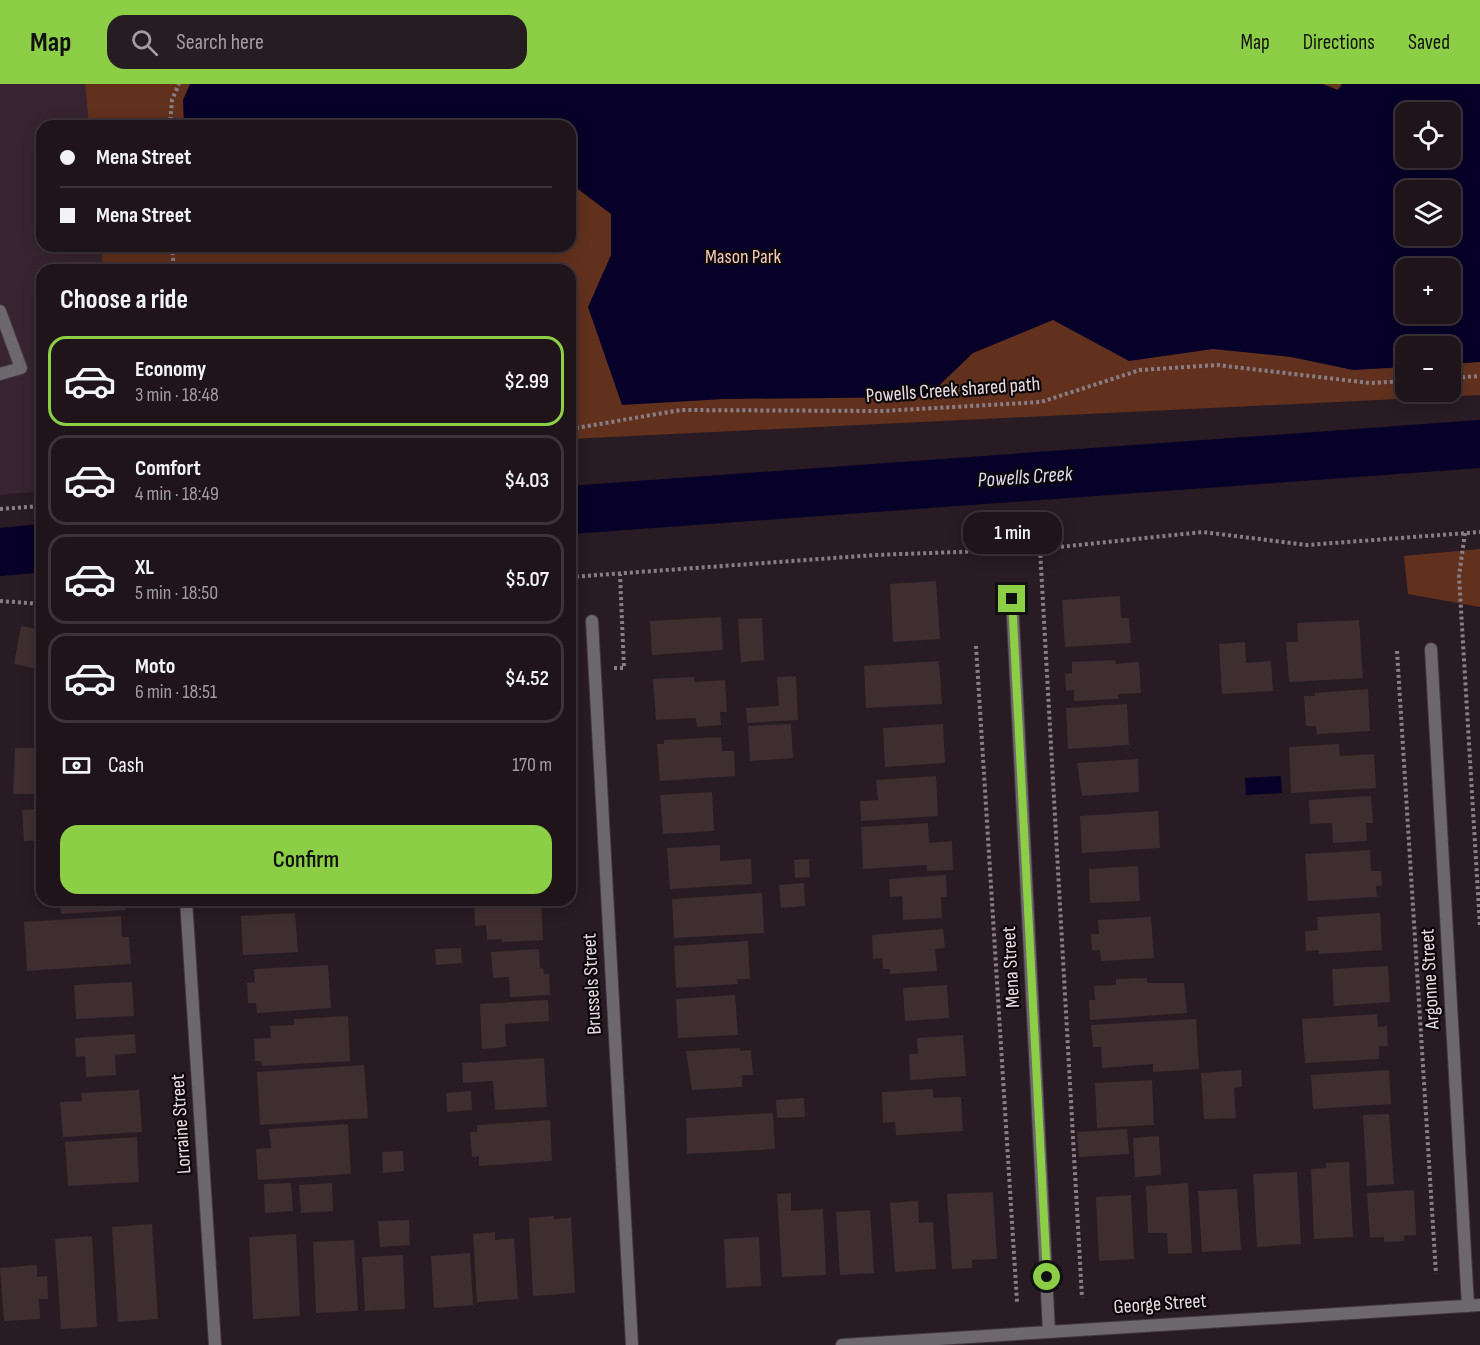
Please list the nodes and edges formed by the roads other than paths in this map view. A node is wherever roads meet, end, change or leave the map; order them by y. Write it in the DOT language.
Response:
graph roads {
  1 [pos="0,311"];
  2 [pos="0,374"];
  3 [pos="1012,599"];
  4 [pos="591,621"];
  5 [pos="1431,649"];
  6 [pos="186,906"];
  7 [pos="1474,1305"];
  8 [pos="1049,1332"];
  9 [pos="215,1345"];
  10 [pos="632,1345"];
  11 [pos="842,1345"];
  1 -- 2 [label="street"];
  3 -- 8 [label="street, Mena Street"];
  4 -- 10 [label="street, Brussels Street"];
  5 -- 7 [label="street, Argonne Street"];
  6 -- 9 [label="street, Lorraine Street"];
  7 -- 8 [label="street, George Street"];
  8 -- 11 [label="street, George Street"];
}
